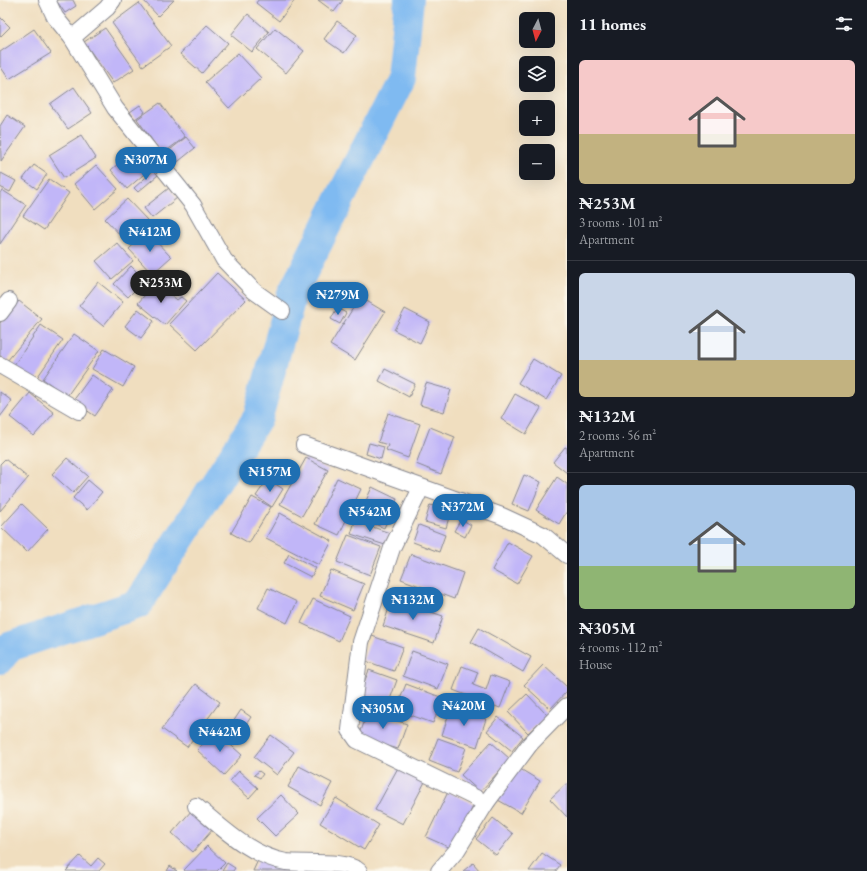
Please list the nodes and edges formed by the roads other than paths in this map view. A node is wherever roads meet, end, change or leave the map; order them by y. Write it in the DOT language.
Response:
graph roads {
  1 [pos="47,0"];
  2 [pos="113,0"];
  3 [pos="72,38"];
  4 [pos="282,311"];
  5 [pos="0,365"];
  6 [pos="79,411"];
  7 [pos="304,446"];
  8 [pos="421,488"];
  9 [pos="567,555"];
  10 [pos="567,706"];
  11 [pos="486,803"];
  12 [pos="196,806"];
  13 [pos="310,867"];
  14 [pos="359,871"];
  15 [pos="439,871"];
  1 -- 3 [label="street"];
  2 -- 3 [label="street"];
  3 -- 4 [label="street"];
  5 -- 6 [label="street"];
  7 -- 8 [label="street"];
  8 -- 9 [label="street"];
  8 -- 11 [label="street"];
  10 -- 11 [label="street"];
  11 -- 15 [label="street"];
  12 -- 13 [label="street"];
  13 -- 14 [label="street"];
}
